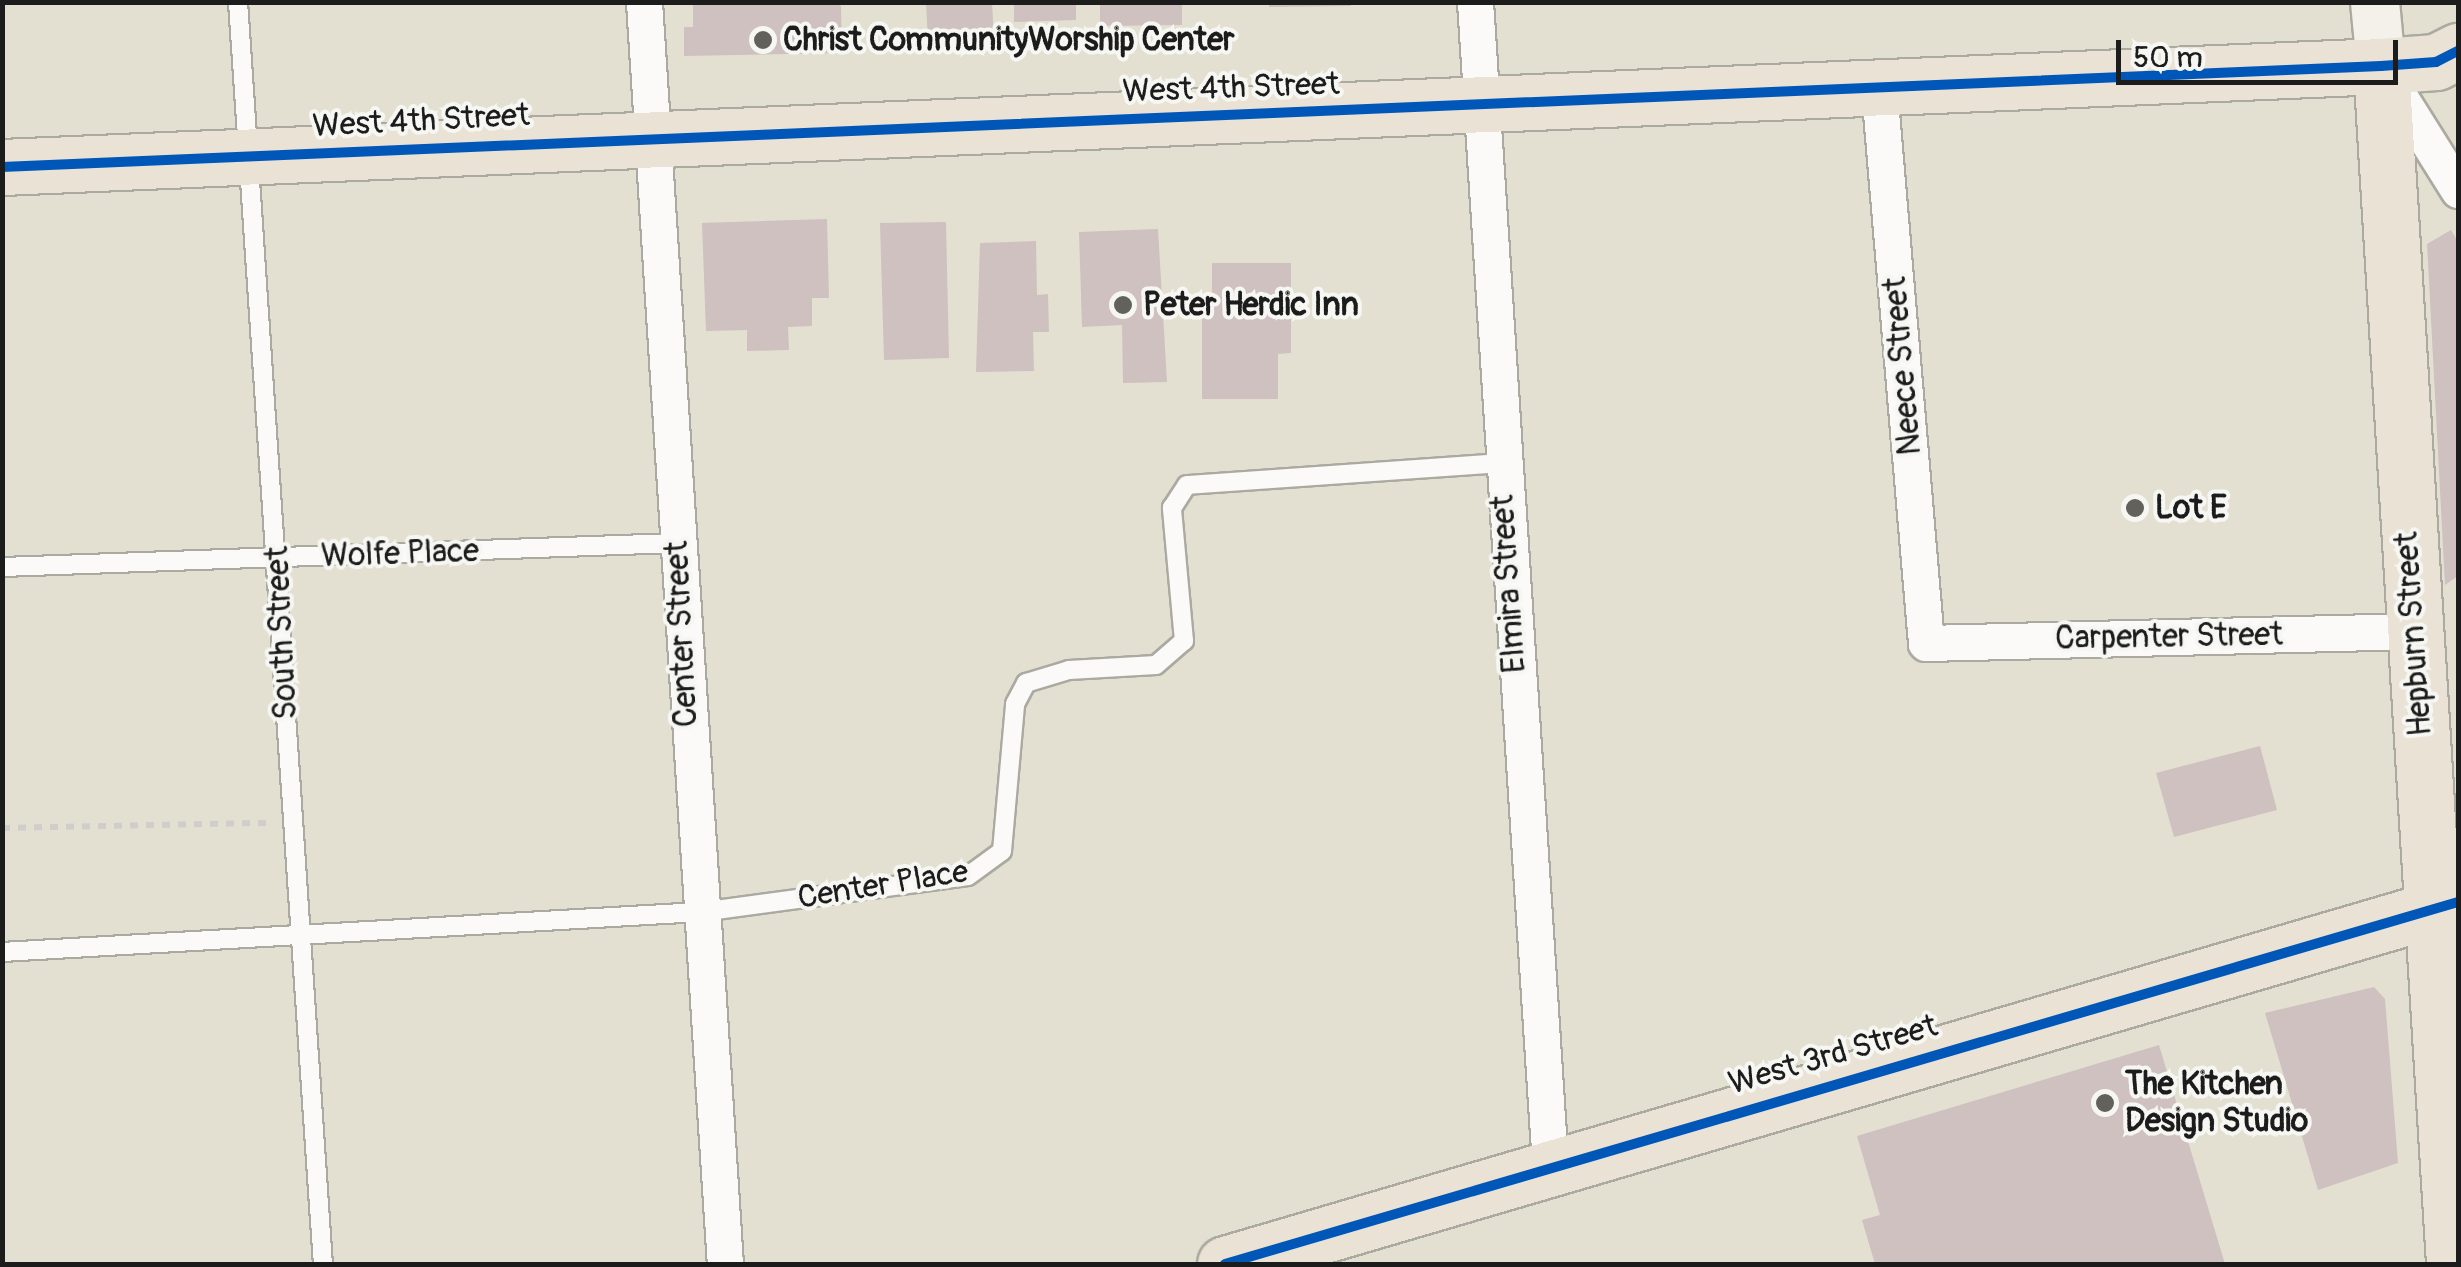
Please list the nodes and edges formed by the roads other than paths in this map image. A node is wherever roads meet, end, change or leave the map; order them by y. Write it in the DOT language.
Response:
graph roads {
  1 [pos="238,2"];
  2 [pos="644,2"];
  3 [pos="1475,2"];
  4 [pos="2376,2"];
  5 [pos="2458,51"];
  6 [pos="2380,66"];
  7 [pos="1879,89"];
  8 [pos="1481,103"];
  9 [pos="652,135"];
  10 [pos="247,154"];
  11 [pos="2,166"];
  12 [pos="2458,190"];
  13 [pos="1500,463"];
  14 [pos="677,543"];
  15 [pos="278,560"];
  16 [pos="2,566"];
  17 [pos="2413,631"];
  18 [pos="1926,642"];
  19 [pos="2445,906"];
  20 [pos="700,912"];
  21 [pos="300,932"];
  22 [pos="2,952"];
  23 [pos="1550,1164"];
  24 [pos="323,1264"];
  25 [pos="725,1264"];
  26 [pos="1224,1264"];
  27 [pos="2454,1264"];
  1 -- 10 [label="lane, South Street"];
  2 -- 9 [label="street, Center Street"];
  3 -- 8 [label="street, Elmira Street"];
  4 -- 6 [label="main road, Hepburn Street"];
  5 -- 6 [label="main road, West 4th Street"];
  6 -- 7 [label="main road, West 4th Street"];
  6 -- 12 [label="street"];
  6 -- 17 [label="main road, Hepburn Street"];
  7 -- 8 [label="main road, West 4th Street"];
  7 -- 18 [label="street, Neece Street"];
  8 -- 9 [label="main road, West 4th Street"];
  8 -- 13 [label="street, Elmira Street"];
  9 -- 10 [label="main road, West 4th Street"];
  9 -- 14 [label="street, Center Street"];
  10 -- 11 [label="main road, West 4th Street"];
  10 -- 15 [label="lane, South Street"];
  13 -- 20 [label="lane, Center Place"];
  13 -- 23 [label="street, Elmira Street"];
  14 -- 15 [label="lane, Wolfe Place"];
  14 -- 20 [label="street, Center Street"];
  15 -- 16 [label="lane, Wolfe Place"];
  15 -- 21 [label="lane, South Street"];
  17 -- 18 [label="street, Carpenter Street"];
  17 -- 19 [label="main road, Hepburn Street"];
  19 -- 23 [label="main road, West 3rd Street"];
  19 -- 27 [label="main road, Hepburn Street"];
  20 -- 21 [label="lane, Center Place"];
  20 -- 25 [label="street, Center Street"];
  21 -- 22 [label="lane, Center Place"];
  21 -- 24 [label="lane, South Street"];
  23 -- 26 [label="main road, West 3rd Street"];
}
